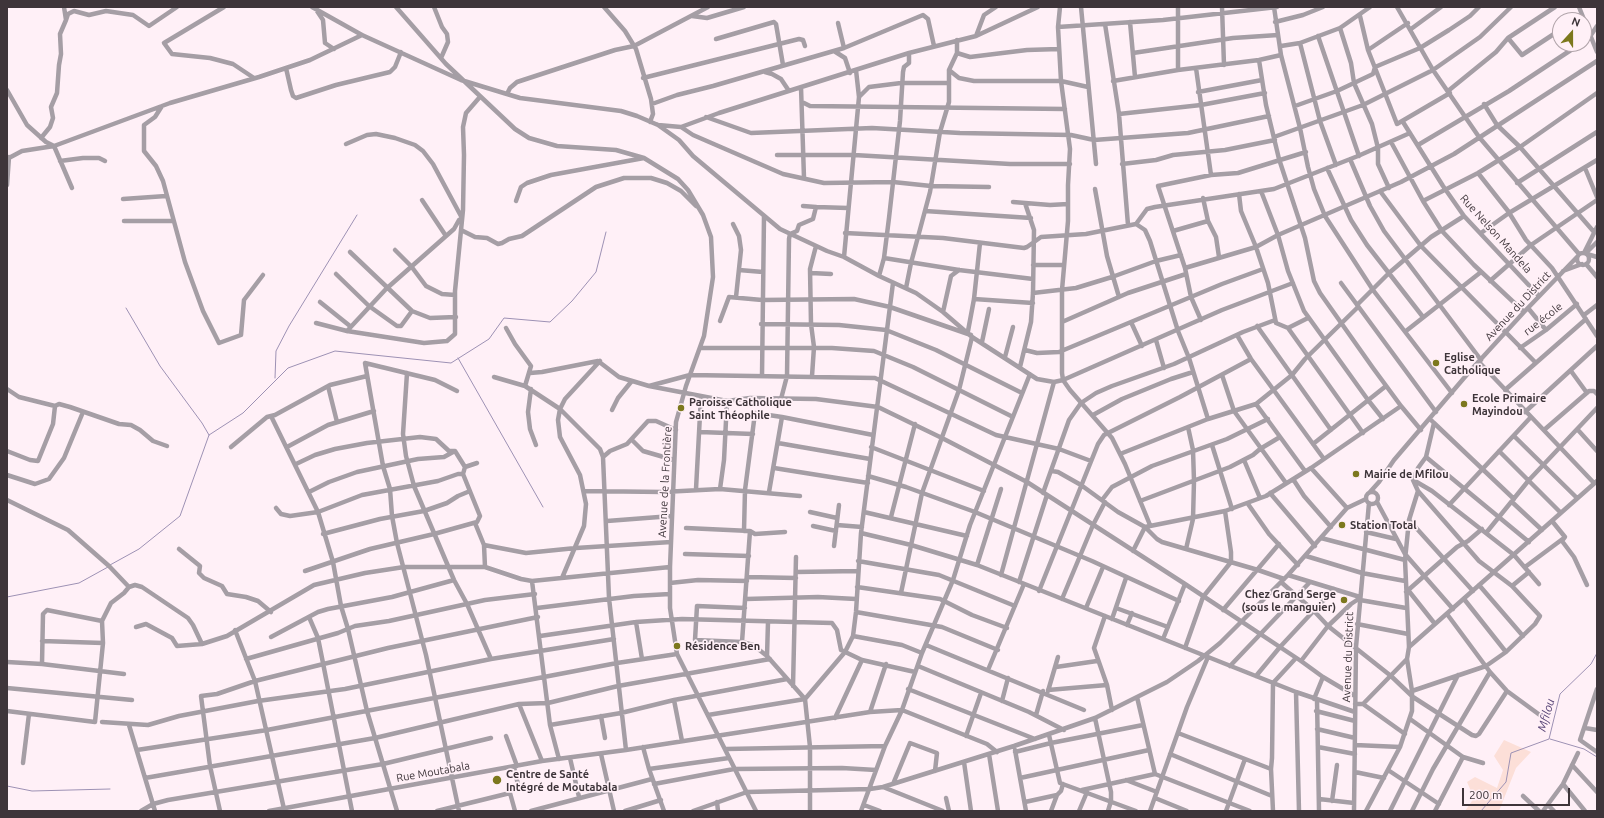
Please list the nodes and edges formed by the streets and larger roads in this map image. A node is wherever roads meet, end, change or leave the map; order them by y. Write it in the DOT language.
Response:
graph roads {
  1 [pos="64,7"];
  2 [pos="177,7"];
  3 [pos="224,7"];
  4 [pos="396,7"];
  5 [pos="434,7"];
  6 [pos="604,7"];
  7 [pos="708,7"];
  8 [pos="744,7"];
  9 [pos="996,7"];
  10 [pos="1038,7"];
  11 [pos="1060,7"];
  12 [pos="1081,7"];
  13 [pos="1178,7"];
  14 [pos="1222,7"];
  15 [pos="1275,7"];
  16 [pos="1323,7"];
  17 [pos="1370,7"];
  18 [pos="1441,7"];
  19 [pos="1479,7"];
  20 [pos="1511,7"];
  21 [pos="1555,7"];
  22 [pos="314,8"];
  23 [pos="1400,8"];
  24 [pos="1223,14"];
  25 [pos="692,16"];
  26 [pos="1360,16"];
  27 [pos="1178,18"];
  28 [pos="66,20"];
  29 [pos="1130,22"];
  30 [pos="1275,22"];
  31 [pos="838,23"];
  32 [pos="1408,23"];
  33 [pos="1105,24"];
  34 [pos="1083,26"];
  35 [pos="1058,27"];
  36 [pos="1340,28"];
  37 [pos="1411,29"];
  38 [pos="362,35"];
  39 [pos="1278,35"];
  40 [pos="1552,35"];
  41 [pos="976,36"];
  42 [pos="1318,36"];
  43 [pos="1508,38"];
  44 [pos="716,39"];
  45 [pos="1224,39"];
  46 [pos="1592,39"];
  47 [pos="957,40"];
  48 [pos="1300,43"];
  49 [pos="779,45"];
  50 [pos="634,46"];
  51 [pos="804,46"];
  52 [pos="934,46"];
  53 [pos="1178,46"];
  54 [pos="1281,46"];
  55 [pos="844,48"];
  56 [pos="1420,48"];
  57 [pos="334,49"];
  58 [pos="1059,49"];
  59 [pos="1368,50"];
  60 [pos="834,51"];
  61 [pos="401,52"];
  62 [pos="1133,52"];
  63 [pos="1568,52"];
  64 [pos="1597,52"];
  65 [pos="908,53"];
  66 [pos="957,54"];
  67 [pos="1281,55"];
  68 [pos="441,58"];
  69 [pos="1259,60"];
  70 [pos="1597,61"];
  71 [pos="783,65"];
  72 [pos="1224,65"];
  73 [pos="1375,67"];
  74 [pos="286,68"];
  75 [pos="1196,68"];
  76 [pos="856,70"];
  77 [pos="949,70"];
  78 [pos="1178,70"];
  79 [pos="1434,70"];
  80 [pos="763,71"];
  81 [pos="850,73"];
  82 [pos="1136,77"];
  83 [pos="254,78"];
  84 [pos="643,78"];
  85 [pos="461,80"];
  86 [pos="1262,80"];
  87 [pos="1060,81"];
  88 [pos="1113,81"];
  89 [pos="902,83"];
  90 [pos="949,83"];
  91 [pos="1354,83"];
  92 [pos="1088,87"];
  93 [pos="801,88"];
  94 [pos="7,90"];
  95 [pos="789,91"];
  96 [pos="1337,91"];
  97 [pos="1198,92"];
  98 [pos="1449,92"];
  99 [pos="1265,93"];
  100 [pos="1597,93"];
  101 [pos="508,94"];
  102 [pos="1385,94"];
  103 [pos="858,97"];
  104 [pos="479,98"];
  105 [pos="1314,99"];
  106 [pos="802,102"];
  107 [pos="652,104"];
  108 [pos="1484,104"];
  109 [pos="1201,105"];
  110 [pos="1363,105"];
  111 [pos="162,106"];
  112 [pos="857,106"];
  113 [pos="1295,106"];
  114 [pos="901,107"];
  115 [pos="948,108"];
  116 [pos="1065,109"];
  117 [pos="1344,112"];
  118 [pos="1119,114"];
  119 [pos="1269,116"];
  120 [pos="1466,116"];
  121 [pos="706,118"];
  122 [pos="1320,121"];
  123 [pos="650,122"];
  124 [pos="1403,122"];
  125 [pos="658,125"];
  126 [pos="1496,125"];
  127 [pos="681,128"];
  128 [pos="1300,128"];
  129 [pos="855,129"];
  130 [pos="899,129"];
  131 [pos="802,130"];
  132 [pos="1204,130"];
  133 [pos="940,132"];
  134 [pos="1597,132"];
  135 [pos="1410,133"];
  136 [pos="1069,135"];
  137 [pos="1479,137"];
  138 [pos="40,138"];
  139 [pos="1275,138"];
  140 [pos="1121,139"];
  141 [pos="1094,140"];
  142 [pos="1390,142"];
  143 [pos="346,144"];
  144 [pos="1418,145"];
  145 [pos="54,146"];
  146 [pos="1520,147"];
  147 [pos="1378,148"];
  148 [pos="1207,152"];
  149 [pos="1306,152"];
  150 [pos="854,154"];
  151 [pos="776,155"];
  152 [pos="802,156"];
  153 [pos="1359,156"];
  154 [pos="896,157"];
  155 [pos="8,158"];
  156 [pos="644,158"];
  157 [pos="1279,159"];
  158 [pos="1350,159"];
  159 [pos="105,160"];
  160 [pos="936,160"];
  161 [pos="1498,160"];
  162 [pos="1597,160"];
  163 [pos="60,161"];
  164 [pos="1070,164"];
  165 [pos="1096,164"];
  166 [pos="1122,164"];
  167 [pos="1336,165"];
  168 [pos="1430,166"];
  169 [pos="1327,168"];
  170 [pos="1585,168"];
  171 [pos="1538,170"];
  172 [pos="1478,173"];
  173 [pos="1310,174"];
  174 [pos="1211,175"];
  175 [pos="1410,177"];
  176 [pos="804,178"];
  177 [pos="893,182"];
  178 [pos="1517,183"];
  179 [pos="851,184"];
  180 [pos="1287,184"];
  181 [pos="7,185"];
  182 [pos="931,186"];
  183 [pos="989,186"];
  184 [pos="1554,187"];
  185 [pos="72,188"];
  186 [pos="1389,188"];
  187 [pos="1095,189"];
  188 [pos="1262,191"];
  189 [pos="1380,191"];
  190 [pos="1446,191"];
  191 [pos="1239,194"];
  192 [pos="166,196"];
  193 [pos="1366,197"];
  194 [pos="123,198"];
  195 [pos="1203,198"];
  196 [pos="1597,198"];
  197 [pos="422,200"];
  198 [pos="1531,200"];
  199 [pos="516,201"];
  200 [pos="1423,201"];
  201 [pos="1013,202"];
  202 [pos="1025,203"];
  203 [pos="1068,204"];
  204 [pos="803,206"];
  205 [pos="1164,206"];
  206 [pos="1345,206"];
  207 [pos="816,207"];
  208 [pos="848,208"];
  209 [pos="925,211"];
  210 [pos="1577,212"];
  211 [pos="1509,213"];
  212 [pos="703,215"];
  213 [pos="764,216"];
  214 [pos="1325,216"];
  215 [pos="1464,216"];
  216 [pos="1031,218"];
  217 [pos="462,219"];
  218 [pos="124,221"];
  219 [pos="173,221"];
  220 [pos="1208,221"];
  221 [pos="733,224"];
  222 [pos="1136,224"];
  223 [pos="1128,225"];
  224 [pos="1300,227"];
  225 [pos="1555,228"];
  226 [pos="1595,229"];
  227 [pos="461,230"];
  228 [pos="1103,230"];
  229 [pos="1173,231"];
  230 [pos="1442,231"];
  231 [pos="846,233"];
  232 [pos="1481,233"];
  233 [pos="790,234"];
  234 [pos="887,235"];
  235 [pos="1278,235"];
  236 [pos="446,236"];
  237 [pos="917,236"];
  238 [pos="1066,236"];
  239 [pos="1033,241"];
  240 [pos="1597,242"];
  241 [pos="980,243"];
  242 [pos="1531,245"];
  243 [pos="816,246"];
  244 [pos="1421,246"];
  245 [pos="1256,247"];
  246 [pos="395,250"];
  247 [pos="350,252"];
  248 [pos="1583,254"];
  249 [pos="1181,255"];
  250 [pos="844,257"];
  251 [pos="1219,257"];
  252 [pos="884,258"];
  253 [pos="1597,259"];
  254 [pos="1405,260"];
  255 [pos="1156,261"];
  256 [pos="911,263"];
  257 [pos="1064,264"];
  258 [pos="1509,264"];
  259 [pos="1585,264"];
  260 [pos="1033,265"];
  261 [pos="411,266"];
  262 [pos="1185,268"];
  263 [pos="1263,269"];
  264 [pos="739,270"];
  265 [pos="959,270"];
  266 [pos="763,272"];
  267 [pos="977,272"];
  268 [pos="1389,272"];
  269 [pos="1481,272"];
  270 [pos="1562,272"];
  271 [pos="811,273"];
  272 [pos="336,274"];
  273 [pos="831,274"];
  274 [pos="1186,274"];
  275 [pos="263,275"];
  276 [pos="879,276"];
  277 [pos="1557,276"];
  278 [pos="1597,277"];
  279 [pos="1112,278"];
  280 [pos="1033,279"];
  281 [pos="1490,281"];
  282 [pos="1162,282"];
  283 [pos="893,283"];
  284 [pos="1293,283"];
  285 [pos="1342,283"];
  286 [pos="906,288"];
  287 [pos="386,289"];
  288 [pos="1461,289"];
  289 [pos="1062,290"];
  290 [pos="1373,290"];
  291 [pos="1270,291"];
  292 [pos="1033,293"];
  293 [pos="455,296"];
  294 [pos="1539,296"];
  295 [pos="736,297"];
  296 [pos="1119,297"];
  297 [pos="1192,297"];
  298 [pos="788,299"];
  299 [pos="811,299"];
  300 [pos="974,299"];
  301 [pos="762,300"];
  302 [pos="320,302"];
  303 [pos="1033,303"];
  304 [pos="1577,304"];
  305 [pos="1597,305"];
  306 [pos="369,306"];
  307 [pos="1171,306"];
  308 [pos="1357,306"];
  309 [pos="1438,306"];
  310 [pos="890,307"];
  311 [pos="989,309"];
  312 [pos="1526,310"];
  313 [pos="412,312"];
  314 [pos="943,312"];
  315 [pos="456,317"];
  316 [pos="1424,317"];
  317 [pos="1585,317"];
  318 [pos="1308,318"];
  319 [pos="1201,320"];
  320 [pos="1275,320"];
  321 [pos="720,321"];
  322 [pos="1062,322"];
  323 [pos="1131,322"];
  324 [pos="316,323"];
  325 [pos="1342,323"];
  326 [pos="761,324"];
  327 [pos="789,324"];
  328 [pos="811,324"];
  329 [pos="350,326"];
  330 [pos="1258,326"];
  331 [pos="1013,327"];
  332 [pos="506,328"];
  333 [pos="1288,328"];
  334 [pos="886,330"];
  335 [pos="1546,330"];
  336 [pos="347,331"];
  337 [pos="1178,331"];
  338 [pos="1406,331"];
  339 [pos="1506,333"];
  340 [pos="970,334"];
  341 [pos="1237,335"];
  342 [pos="1597,336"];
  343 [pos="1156,340"];
  344 [pos="1325,340"];
  345 [pos="982,342"];
  346 [pos="1142,346"];
  347 [pos="1597,346"];
  348 [pos="814,347"];
  349 [pos="701,348"];
  350 [pos="761,348"];
  351 [pos="1520,348"];
  352 [pos="788,349"];
  353 [pos="1025,350"];
  354 [pos="1062,350"];
  355 [pos="883,353"];
  356 [pos="1309,356"];
  357 [pos="1005,357"];
  358 [pos="1189,358"];
  359 [pos="1251,360"];
  360 [pos="600,361"];
  361 [pos="1480,361"];
  362 [pos="1536,363"];
  363 [pos="966,366"];
  364 [pos="1020,367"];
  365 [pos="1164,368"];
  366 [pos="1571,371"];
  367 [pos="1193,372"];
  368 [pos="407,373"];
  369 [pos="530,373"];
  370 [pos="1030,374"];
  371 [pos="690,375"];
  372 [pos="1222,375"];
  373 [pos="1292,375"];
  374 [pos="367,376"];
  375 [pos="762,376"];
  376 [pos="787,376"];
  377 [pos="812,376"];
  378 [pos="494,378"];
  379 [pos="880,379"];
  380 [pos="1063,380"];
  381 [pos="631,382"];
  382 [pos="1054,382"];
  383 [pos="328,386"];
  384 [pos="525,386"];
  385 [pos="649,386"];
  386 [pos="1386,386"];
  387 [pos="1198,387"];
  388 [pos="531,389"];
  389 [pos="7,390"];
  390 [pos="959,390"];
  391 [pos="1274,390"];
  392 [pos="1505,390"];
  393 [pos="457,391"];
  394 [pos="1587,392"];
  395 [pos="683,393"];
  396 [pos="1022,393"];
  397 [pos="1452,393"];
  398 [pos="1597,394"];
  399 [pos="701,396"];
  400 [pos="781,399"];
  401 [pos="1368,400"];
  402 [pos="727,401"];
  403 [pos="1081,403"];
  404 [pos="1256,404"];
  405 [pos="55,406"];
  406 [pos="1400,406"];
  407 [pos="878,407"];
  408 [pos="1597,408"];
  409 [pos="560,409"];
  410 [pos="612,410"];
  411 [pos="374,411"];
  412 [pos="1234,411"];
  413 [pos="83,412"];
  414 [pos="1436,412"];
  415 [pos="1525,412"];
  416 [pos="950,413"];
  417 [pos="1093,415"];
  418 [pos="271,416"];
  419 [pos="782,416"];
  420 [pos="1350,416"];
  421 [pos="1013,417"];
  422 [pos="1530,418"];
  423 [pos="1208,419"];
  424 [pos="1268,419"];
  425 [pos="1384,419"];
  426 [pos="1430,419"];
  427 [pos="337,422"];
  428 [pos="1434,423"];
  429 [pos="915,424"];
  430 [pos="1188,427"];
  431 [pos="676,430"];
  432 [pos="1248,430"];
  433 [pos="1331,430"];
  434 [pos="1421,430"];
  435 [pos="1544,430"];
  436 [pos="1578,430"];
  437 [pos="700,432"];
  438 [pos="1107,432"];
  439 [pos="1362,433"];
  440 [pos="725,434"];
  441 [pos="753,434"];
  442 [pos="873,435"];
  443 [pos="1514,436"];
  444 [pos="1280,437"];
  445 [pos="404,438"];
  446 [pos="942,438"];
  447 [pos="1005,438"];
  448 [pos="632,440"];
  449 [pos="379,442"];
  450 [pos="778,443"];
  451 [pos="1038,444"];
  452 [pos="1313,444"];
  453 [pos="536,445"];
  454 [pos="1212,445"];
  455 [pos="167,446"];
  456 [pos="231,447"];
  457 [pos="287,447"];
  458 [pos="871,447"];
  459 [pos="1561,447"];
  460 [pos="1059,449"];
  461 [pos="1260,449"];
  462 [pos="1193,450"];
  463 [pos="7,451"];
  464 [pos="454,451"];
  465 [pos="1500,451"];
  466 [pos="1597,451"];
  467 [pos="1120,454"];
  468 [pos="604,457"];
  469 [pos="1426,457"];
  470 [pos="870,459"];
  471 [pos="1324,459"];
  472 [pos="674,460"];
  473 [pos="904,460"];
  474 [pos="1244,460"];
  475 [pos="1091,461"];
  476 [pos="408,462"];
  477 [pos="477,463"];
  478 [pos="296,464"];
  479 [pos="1544,464"];
  480 [pos="384,466"];
  481 [pos="995,466"];
  482 [pos="465,467"];
  483 [pos="774,468"];
  484 [pos="1311,468"];
  485 [pos="1482,468"];
  486 [pos="930,470"];
  487 [pos="1052,471"];
  488 [pos="1220,471"];
  489 [pos="1305,471"];
  490 [pos="463,474"];
  491 [pos="7,475"];
  492 [pos="868,476"];
  493 [pos="1130,476"];
  494 [pos="1293,479"];
  495 [pos="1413,480"];
  496 [pos="1529,480"];
  497 [pos="1194,481"];
  498 [pos="1027,482"];
  499 [pos="1379,482"];
  500 [pos="1596,482"];
  501 [pos="868,483"];
  502 [pos="1286,483"];
  503 [pos="899,485"];
  504 [pos="414,486"];
  505 [pos="1082,486"];
  506 [pos="720,488"];
  507 [pos="1001,488"];
  508 [pos="1465,488"];
  509 [pos="390,489"];
  510 [pos="696,489"];
  511 [pos="745,490"];
  512 [pos="984,490"];
  513 [pos="1418,490"];
  514 [pos="470,491"];
  515 [pos="584,491"];
  516 [pos="606,491"];
  517 [pos="309,492"];
  518 [pos="672,492"];
  519 [pos="769,492"];
  520 [pos="1370,492"];
  521 [pos="922,493"];
  522 [pos="1270,493"];
  523 [pos="1045,494"];
  524 [pos="800,496"];
  525 [pos="1379,497"];
  526 [pos="1260,498"];
  527 [pos="1366,498"];
  528 [pos="1578,498"];
  529 [pos="7,500"];
  530 [pos="1513,500"];
  531 [pos="1103,501"];
  532 [pos="1140,501"];
  533 [pos="1376,502"];
  534 [pos="1370,503"];
  535 [pos="1248,504"];
  536 [pos="839,505"];
  537 [pos="1449,505"];
  538 [pos="276,508"];
  539 [pos="1347,508"];
  540 [pos="1232,509"];
  541 [pos="1071,510"];
  542 [pos="424,511"];
  543 [pos="1225,511"];
  544 [pos="318,512"];
  545 [pos="810,512"];
  546 [pos="864,512"];
  547 [pos="975,512"];
  548 [pos="1561,513"];
  549 [pos="392,516"];
  550 [pos="672,516"];
  551 [pos="1499,516"];
  552 [pos="891,517"];
  553 [pos="837,518"];
  554 [pos="991,519"];
  555 [pos="1193,519"];
  556 [pos="1409,520"];
  557 [pos="607,521"];
  558 [pos="1552,521"];
  559 [pos="475,523"];
  560 [pos="916,523"];
  561 [pos="836,525"];
  562 [pos="1093,525"];
  563 [pos="813,526"];
  564 [pos="1147,526"];
  565 [pos="1330,526"];
  566 [pos="862,527"];
  567 [pos="686,528"];
  568 [pos="1014,530"];
  569 [pos="1542,530"];
  570 [pos="744,531"];
  571 [pos="750,531"];
  572 [pos="836,531"];
  573 [pos="1484,531"];
  574 [pos="785,532"];
  575 [pos="1366,532"];
  576 [pos="861,533"];
  577 [pos="323,534"];
  578 [pos="434,534"];
  579 [pos="966,536"];
  580 [pos="1034,537"];
  581 [pos="1565,537"];
  582 [pos="1321,538"];
  583 [pos="1396,539"];
  584 [pos="397,542"];
  585 [pos="670,542"];
  586 [pos="1529,542"];
  587 [pos="1279,544"];
  588 [pos="1464,544"];
  589 [pos="484,545"];
  590 [pos="911,545"];
  591 [pos="834,546"];
  592 [pos="1057,546"];
  593 [pos="1315,546"];
  594 [pos="608,547"];
  595 [pos="576,548"];
  596 [pos="1364,549"];
  597 [pos="179,550"];
  598 [pos="1186,550"];
  599 [pos="1133,551"];
  600 [pos="685,554"];
  601 [pos="1406,554"];
  602 [pos="1514,555"];
  603 [pos="749,556"];
  604 [pos="1079,556"];
  605 [pos="1306,556"];
  606 [pos="796,557"];
  607 [pos="959,559"];
  608 [pos="1444,559"];
  609 [pos="1405,560"];
  610 [pos="858,561"];
  611 [pos="333,562"];
  612 [pos="1231,562"];
  613 [pos="977,565"];
  614 [pos="1298,565"];
  615 [pos="448,566"];
  616 [pos="404,567"];
  617 [pos="485,567"];
  618 [pos="670,567"];
  619 [pos="1103,567"];
  620 [pos="1525,567"];
  621 [pos="905,570"];
  622 [pos="1258,570"];
  623 [pos="305,571"];
  624 [pos="858,571"];
  625 [pos="796,572"];
  626 [pos="1529,572"];
  627 [pos="1493,573"];
  628 [pos="608,574"];
  629 [pos="1362,574"];
  630 [pos="1001,575"];
  631 [pos="1288,575"];
  632 [pos="1426,576"];
  633 [pos="562,578"];
  634 [pos="796,578"];
  635 [pos="1126,578"];
  636 [pos="747,579"];
  637 [pos="335,580"];
  638 [pos="454,580"];
  639 [pos="953,580"];
  640 [pos="532,581"];
  641 [pos="1283,581"];
  642 [pos="1405,581"];
  643 [pos="670,582"];
  644 [pos="1019,582"];
  645 [pos="1310,582"];
  646 [pos="1024,584"];
  647 [pos="1186,584"];
  648 [pos="1539,584"];
  649 [pos="1479,585"];
  650 [pos="1587,585"];
  651 [pos="1512,586"];
  652 [pos="129,587"];
  653 [pos="857,587"];
  654 [pos="1334,589"];
  655 [pos="1039,590"];
  656 [pos="409,591"];
  657 [pos="1406,591"];
  658 [pos="1473,591"];
  659 [pos="901,593"];
  660 [pos="535,594"];
  661 [pos="670,594"];
  662 [pos="1297,596"];
  663 [pos="1203,597"];
  664 [pos="609,598"];
  665 [pos="795,598"];
  666 [pos="1360,598"];
  667 [pos="746,599"];
  668 [pos="856,599"];
  669 [pos="1062,599"];
  670 [pos="1464,599"];
  671 [pos="943,601"];
  672 [pos="1179,601"];
  673 [pos="467,604"];
  674 [pos="341,606"];
  675 [pos="1015,606"];
  676 [pos="537,608"];
  677 [pos="745,608"];
  678 [pos="1086,608"];
  679 [pos="1116,608"];
  680 [pos="1406,608"];
  681 [pos="1453,608"];
  682 [pos="1223,610"];
  683 [pos="1314,611"];
  684 [pos="270,612"];
  685 [pos="856,612"];
  686 [pos="1132,613"];
  687 [pos="1447,614"];
  688 [pos="416,616"];
  689 [pos="1105,616"];
  690 [pos="309,617"];
  691 [pos="538,617"];
  692 [pos="696,619"];
  693 [pos="1112,619"];
  694 [pos="671,620"];
  695 [pos="102,621"];
  696 [pos="636,622"];
  697 [pos="743,622"];
  698 [pos="768,622"];
  699 [pos="795,622"];
  700 [pos="1241,622"];
  701 [pos="1357,624"];
  702 [pos="1435,624"];
  703 [pos="612,625"];
  704 [pos="1127,625"];
  705 [pos="934,626"];
  706 [pos="1328,626"];
  707 [pos="136,627"];
  708 [pos="1168,627"];
  709 [pos="1007,628"];
  710 [pos="348,629"];
  711 [pos="235,630"];
  712 [pos="479,630"];
  713 [pos="1408,634"];
  714 [pos="1260,635"];
  715 [pos="540,636"];
  716 [pos="853,636"];
  717 [pos="1523,636"];
  718 [pos="271,637"];
  719 [pos="318,638"];
  720 [pos="614,639"];
  721 [pos="1163,639"];
  722 [pos="42,641"];
  723 [pos="423,642"];
  724 [pos="742,642"];
  725 [pos="103,644"];
  726 [pos="202,644"];
  727 [pos="926,645"];
  728 [pos="1280,647"];
  729 [pos="1356,647"];
  730 [pos="1409,647"];
  731 [pos="1185,648"];
  732 [pos="998,650"];
  733 [pos="542,651"];
  734 [pos="845,652"];
  735 [pos="1506,652"];
  736 [pos="922,653"];
  737 [pos="677,654"];
  738 [pos="355,656"];
  739 [pos="1206,656"];
  740 [pos="1058,657"];
  741 [pos="769,658"];
  742 [pos="1296,658"];
  743 [pos="246,659"];
  744 [pos="491,659"];
  745 [pos="642,659"];
  746 [pos="1407,659"];
  747 [pos="862,660"];
  748 [pos="1098,661"];
  749 [pos="1301,661"];
  750 [pos="7,662"];
  751 [pos="324,663"];
  752 [pos="617,663"];
  753 [pos="42,664"];
  754 [pos="886,664"];
  755 [pos="918,666"];
  756 [pos="1230,666"];
  757 [pos="1486,666"];
  758 [pos="1056,667"];
  759 [pos="99,670"];
  760 [pos="988,670"];
  761 [pos="429,672"];
  762 [pos="916,672"];
  763 [pos="1490,672"];
  764 [pos="124,674"];
  765 [pos="687,674"];
  766 [pos="1458,675"];
  767 [pos="1256,676"];
  768 [pos="1391,676"];
  769 [pos="544,677"];
  770 [pos="1323,677"];
  771 [pos="1008,678"];
  772 [pos="787,679"];
  773 [pos="255,681"];
  774 [pos="1273,683"];
  775 [pos="1107,684"];
  776 [pos="361,686"];
  777 [pos="618,686"];
  778 [pos="793,686"];
  779 [pos="7,688"];
  780 [pos="1597,688"];
  781 [pos="908,689"];
  782 [pos="328,691"];
  783 [pos="1507,691"];
  784 [pos="1046,692"];
  785 [pos="1296,692"];
  786 [pos="981,693"];
  787 [pos="1413,694"];
  788 [pos="96,696"];
  789 [pos="697,696"];
  790 [pos="1355,696"];
  791 [pos="1137,697"];
  792 [pos="434,698"];
  793 [pos="805,699"];
  794 [pos="1315,699"];
  795 [pos="132,700"];
  796 [pos="674,700"];
  797 [pos="258,701"];
  798 [pos="1002,701"];
  799 [pos="548,702"];
  800 [pos="519,704"];
  801 [pos="1355,704"];
  802 [pos="1363,704"];
  803 [pos="902,710"];
  804 [pos="1084,710"];
  805 [pos="1112,710"];
  806 [pos="7,711"];
  807 [pos="204,711"];
  808 [pos="367,711"];
  809 [pos="1316,711"];
  810 [pos="870,712"];
  811 [pos="1355,712"];
  812 [pos="621,713"];
  813 [pos="29,714"];
  814 [pos="973,714"];
  815 [pos="1438,714"];
  816 [pos="1036,715"];
  817 [pos="601,716"];
  818 [pos="708,716"];
  819 [pos="333,718"];
  820 [pos="835,718"];
  821 [pos="1095,718"];
  822 [pos="1410,720"];
  823 [pos="1355,721"];
  824 [pos="1548,721"];
  825 [pos="102,722"];
  826 [pos="439,722"];
  827 [pos="808,722"];
  828 [pos="550,724"];
  829 [pos="129,725"];
  830 [pos="1144,725"];
  831 [pos="1457,727"];
  832 [pos="1585,728"];
  833 [pos="1318,729"];
  834 [pos="267,730"];
  835 [pos="1064,730"];
  836 [pos="1597,730"];
  837 [pos="1178,733"];
  838 [pos="1405,734"];
  839 [pos="1429,734"];
  840 [pos="1049,735"];
  841 [pos="1100,735"];
  842 [pos="506,736"];
  843 [pos="718,736"];
  844 [pos="966,736"];
  845 [pos="207,738"];
  846 [pos="375,738"];
  847 [pos="491,738"];
  848 [pos="605,738"];
  849 [pos="1355,738"];
  850 [pos="1034,739"];
  851 [pos="682,741"];
  852 [pos="1051,743"];
  853 [pos="340,744"];
  854 [pos="1355,745"];
  855 [pos="885,746"];
  856 [pos="1014,746"];
  857 [pos="1446,746"];
  858 [pos="643,747"];
  859 [pos="810,747"];
  860 [pos="1318,747"];
  861 [pos="1400,747"];
  862 [pos="446,749"];
  863 [pos="726,749"];
  864 [pos="138,750"];
  865 [pos="626,750"];
  866 [pos="1149,750"];
  867 [pos="997,752"];
  868 [pos="1015,752"];
  869 [pos="1597,752"];
  870 [pos="1578,753"];
  871 [pos="601,754"];
  872 [pos="989,754"];
  873 [pos="1170,754"];
  874 [pos="1355,754"];
  875 [pos="272,757"];
  876 [pos="1463,757"];
  877 [pos="570,758"];
  878 [pos="729,758"];
  879 [pos="559,759"];
  880 [pos="1104,759"];
  881 [pos="1245,759"];
  882 [pos="542,761"];
  883 [pos="964,762"];
  884 [pos="23,763"];
  885 [pos="1483,763"];
  886 [pos="383,764"];
  887 [pos="1337,765"];
  888 [pos="1572,765"];
  889 [pos="210,766"];
  890 [pos="515,767"];
  891 [pos="734,768"];
  892 [pos="649,769"];
  893 [pos="810,769"];
  894 [pos="1271,769"];
  895 [pos="876,770"];
  896 [pos="1056,770"];
  897 [pos="1388,770"];
  898 [pos="935,771"];
  899 [pos="345,772"];
  900 [pos="1355,772"];
  901 [pos="1155,774"];
  902 [pos="1162,776"];
  903 [pos="452,777"];
  904 [pos="145,778"];
  905 [pos="1020,778"];
  906 [pos="1384,778"];
  907 [pos="1126,780"];
  908 [pos="653,781"];
  909 [pos="1237,781"];
  910 [pos="1406,781"];
  911 [pos="278,782"];
  912 [pos="893,784"];
  913 [pos="1063,784"];
  914 [pos="1109,784"];
  915 [pos="1563,784"];
  916 [pos="883,787"];
  917 [pos="520,788"];
  918 [pos="391,789"];
  919 [pos="870,789"];
  920 [pos="608,790"];
  921 [pos="810,791"];
  922 [pos="1084,791"];
  923 [pos="215,792"];
  924 [pos="747,792"];
  925 [pos="1157,792"];
  926 [pos="1597,792"];
  927 [pos="1422,793"];
  928 [pos="1057,795"];
  929 [pos="349,796"];
  930 [pos="1272,796"];
  931 [pos="1523,796"];
  932 [pos="579,797"];
  933 [pos="946,798"];
  934 [pos="1155,798"];
  935 [pos="1319,799"];
  936 [pos="660,800"];
  937 [pos="1111,801"];
  938 [pos="1332,801"];
  939 [pos="717,802"];
  940 [pos="1025,802"];
  941 [pos="1229,803"];
  942 [pos="1354,803"];
  943 [pos="152,804"];
  944 [pos="1439,804"];
  945 [pos="864,805"];
  946 [pos="1548,805"];
  947 [pos="458,808"];
  948 [pos="284,810"];
  949 [pos="142,811"];
  950 [pos="155,811"];
  951 [pos="220,811"];
  952 [pos="269,811"];
  953 [pos="352,811"];
  954 [pos="397,811"];
  955 [pos="437,811"];
  956 [pos="515,811"];
  957 [pos="531,811"];
  958 [pos="614,811"];
  959 [pos="625,811"];
  960 [pos="664,811"];
  961 [pos="692,811"];
  962 [pos="718,811"];
  963 [pos="756,811"];
  964 [pos="810,811"];
  965 [pos="861,811"];
  966 [pos="880,811"];
  967 [pos="943,811"];
  968 [pos="949,811"];
  969 [pos="971,811"];
  970 [pos="998,811"];
  971 [pos="1026,811"];
  972 [pos="1051,811"];
  973 [pos="1079,811"];
  974 [pos="1108,811"];
  975 [pos="1136,811"];
  976 [pos="1150,811"];
  977 [pos="1187,811"];
  978 [pos="1226,811"];
  979 [pos="1250,811"];
  980 [pos="1273,811"];
  981 [pos="1299,811"];
  982 [pos="1319,811"];
  983 [pos="1354,811"];
  984 [pos="1366,811"];
  985 [pos="1390,811"];
  986 [pos="1412,811"];
  987 [pos="1435,811"];
  988 [pos="1539,811"];
  989 [pos="1543,811"];
  990 [pos="1554,811"];
  991 [pos="1585,811"];
  1 -- 28 [label="street"];
  2 -- 28 [label="street"];
  3 -- 83 [label="street"];
  4 -- 68 [label="street, Avenue de la Frontière"];
  5 -- 68 [label="street"];
  6 -- 50 [label="street"];
  7 -- 25 [label="street"];
  8 -- 25 [label="street"];
  9 -- 41 [label="street"];
  10 -- 41 [label="street"];
  11 -- 35 [label="street"];
  12 -- 34 [label="street"];
  13 -- 27 [label="street"];
  14 -- 24 [label="street"];
  15 -- 24 [label="street"];
  15 -- 30 [label="street"];
  16 -- 30 [label="street"];
  17 -- 26 [label="street"];
  18 -- 37 [label="street"];
  19 -- 56 [label="street"];
  20 -- 79 [label="street"];
  21 -- 43 [label="street"];
  22 -- 38 [label="street"];
  22 -- 57 [label="street"];
  23 -- 32 [label="street"];
  24 -- 27 [label="street"];
  24 -- 45 [label="street"];
  25 -- 50 [label="street"];
  26 -- 36 [label="street"];
  26 -- 59 [label="street"];
  27 -- 29 [label="street"];
  27 -- 53 [label="street"];
  28 -- 138 [label="street"];
  29 -- 33 [label="street"];
  29 -- 62 [label="street"];
  30 -- 39 [label="street"];
  31 -- 55 [label="street"];
  32 -- 37 [label="street"];
  32 -- 59 [label="street"];
  33 -- 34 [label="street"];
  33 -- 88 [label="street"];
  34 -- 35 [label="street"];
  34 -- 92 [label="street"];
  35 -- 58 [label="street"];
  36 -- 42 [label="street"];
  36 -- 91 [label="street"];
  37 -- 56 [label="street"];
  38 -- 57 [label="street"];
  38 -- 61 [label="street"];
  39 -- 45 [label="street"];
  39 -- 54 [label="street"];
  40 -- 43 [label="street"];
  41 -- 47 [label="street"];
  42 -- 48 [label="street"];
  42 -- 96 [label="street"];
  43 -- 98 [label="street"];
  44 -- 49 [label="street"];
  45 -- 53 [label="street"];
  45 -- 72 [label="street"];
  46 -- 64 [label="street"];
  47 -- 52 [label="street"];
  47 -- 66 [label="street"];
  48 -- 54 [label="street"];
  48 -- 105 [label="street"];
  49 -- 51 [label="street"];
  49 -- 71 [label="street"];
  49 -- 84 [label="street"];
  50 -- 84 [label="street"];
  50 -- 101 [label="street"];
  52 -- 55 [label="street"];
  52 -- 65 [label="street"];
  53 -- 62 [label="street"];
  53 -- 78 [label="street"];
  54 -- 67 [label="street"];
  55 -- 60 [label="street"];
  56 -- 73 [label="street"];
  56 -- 79 [label="street"];
  57 -- 74 [label="street"];
  58 -- 66 [label="street"];
  58 -- 87 [label="street"];
  59 -- 73 [label="street"];
  60 -- 71 [label="street"];
  60 -- 81 [label="street"];
  61 -- 74 [label="street"];
  61 -- 85 [label="street"];
  62 -- 82 [label="street"];
  63 -- 108 [label="street"];
  65 -- 76 [label="street"];
  65 -- 89 [label="street"];
  66 -- 77 [label="street"];
  67 -- 69 [label="street"];
  67 -- 113 [label="street"];
  68 -- 85 [label="street, Avenue de la Frontière"];
  69 -- 72 [label="street"];
  69 -- 86 [label="street"];
  70 -- 126 [label="street"];
  71 -- 80 [label="street"];
  72 -- 75 [label="street"];
  73 -- 91 [label="street"];
  73 -- 102 [label="street"];
  74 -- 83 [label="street"];
  75 -- 78 [label="street"];
  75 -- 97 [label="street"];
  76 -- 81 [label="street"];
  76 -- 103 [label="street"];
  77 -- 87 [label="street"];
  77 -- 90 [label="street"];
  78 -- 82 [label="street"];
  79 -- 98 [label="street"];
  79 -- 102 [label="street"];
  80 -- 95 [label="street"];
  80 -- 107 [label="street"];
  81 -- 93 [label="street"];
  82 -- 88 [label="street"];
  83 -- 111 [label="street"];
  84 -- 107 [label="street"];
  85 -- 101 [label="street"];
  85 -- 104 [label="street, Avenue de la Frontière"];
  86 -- 97 [label="street"];
  86 -- 99 [label="street"];
  87 -- 92 [label="street"];
  87 -- 116 [label="street"];
  88 -- 118 [label="street"];
  89 -- 90 [label="street"];
  89 -- 103 [label="street"];
  89 -- 114 [label="street"];
  90 -- 115 [label="street"];
  91 -- 96 [label="street"];
  91 -- 110 [label="street"];
  92 -- 141 [label="street"];
  93 -- 95 [label="street"];
  93 -- 106 [label="street"];
  94 -- 138 [label="street"];
  95 -- 121 [label="street"];
  96 -- 105 [label="street"];
  96 -- 117 [label="street"];
  97 -- 109 [label="street"];
  98 -- 120 [label="street"];
  98 -- 124 [label="street"];
  99 -- 109 [label="street"];
  99 -- 119 [label="street"];
  100 -- 146 [label="street"];
  101 -- 123 [label="street"];
  102 -- 110 [label="street"];
  102 -- 124 [label="street, Rue Nelson Mandela"];
  103 -- 112 [label="street"];
  104 -- 156 [label="street, Avenue de la Frontière"];
  104 -- 217 [label="street"];
  105 -- 113 [label="street"];
  105 -- 122 [label="street"];
  106 -- 112 [label="street"];
  106 -- 131 [label="street"];
  107 -- 123 [label="street"];
  108 -- 120 [label="street"];
  108 -- 126 [label="street"];
  109 -- 118 [label="street"];
  109 -- 132 [label="street"];
  110 -- 117 [label="street"];
  110 -- 147 [label="street"];
  111 -- 145 [label="street"];
  111 -- 192 [label="street"];
  112 -- 114 [label="street"];
  112 -- 129 [label="street"];
  113 -- 128 [label="street"];
  114 -- 115 [label="street"];
  114 -- 130 [label="street"];
  115 -- 116 [label="street"];
  115 -- 133 [label="street"];
  116 -- 136 [label="street"];
  117 -- 122 [label="street"];
  117 -- 153 [label="street"];
  118 -- 140 [label="street"];
  119 -- 132 [label="street"];
  119 -- 139 [label="street"];
  120 -- 137 [label="street"];
  120 -- 144 [label="street"];
  121 -- 127 [label="street"];
  121 -- 131 [label="street"];
  122 -- 128 [label="street"];
  122 -- 167 [label="street"];
  123 -- 125 [label="street"];
  124 -- 135 [label="street, Rue Nelson Mandela"];
  125 -- 127 [label="street"];
  125 -- 213 [label="street"];
  126 -- 137 [label="street"];
  126 -- 146 [label="street"];
  127 -- 176 [label="street"];
  128 -- 139 [label="street"];
  128 -- 149 [label="street"];
  129 -- 130 [label="street"];
  129 -- 131 [label="street"];
  129 -- 150 [label="street"];
  130 -- 133 [label="street"];
  130 -- 154 [label="street"];
  131 -- 152 [label="street"];
  132 -- 140 [label="street"];
  132 -- 148 [label="street"];
  133 -- 136 [label="street"];
  133 -- 160 [label="street"];
  134 -- 171 [label="street"];
  135 -- 142 [label="street"];
  135 -- 144 [label="street, Rue Nelson Mandela"];
  136 -- 141 [label="street"];
  136 -- 164 [label="street"];
  137 -- 161 [label="street"];
  137 -- 168 [label="street"];
  138 -- 145 [label="street"];
  139 -- 148 [label="street"];
  139 -- 157 [label="street"];
  140 -- 141 [label="street"];
  140 -- 166 [label="street"];
  141 -- 165 [label="street"];
  142 -- 147 [label="street"];
  142 -- 175 [label="street"];
  143 -- 217 [label="street"];
  144 -- 168 [label="street, Rue Nelson Mandela"];
  145 -- 155 [label="street"];
  145 -- 163 [label="street"];
  146 -- 161 [label="street"];
  146 -- 171 [label="street"];
  147 -- 153 [label="street"];
  147 -- 186 [label="street"];
  148 -- 166 [label="street"];
  148 -- 174 [label="street"];
  149 -- 157 [label="street"];
  149 -- 173 [label="street"];
  150 -- 152 [label="street"];
  150 -- 154 [label="street"];
  150 -- 179 [label="street"];
  151 -- 152 [label="street"];
  152 -- 176 [label="street"];
  153 -- 158 [label="street"];
  154 -- 160 [label="street"];
  154 -- 177 [label="street"];
  155 -- 181 [label="street"];
  156 -- 199 [label="street"];
  156 -- 212 [label="street, Avenue de la Frontière"];
  157 -- 174 [label="street"];
  157 -- 180 [label="street"];
  158 -- 167 [label="street"];
  158 -- 193 [label="street"];
  159 -- 163 [label="street"];
  160 -- 164 [label="street"];
  160 -- 182 [label="street"];
  161 -- 172 [label="street"];
  161 -- 178 [label="street"];
  162 -- 170 [label="street"];
  163 -- 185 [label="street"];
  164 -- 203 [label="street"];
  166 -- 223 [label="street"];
  167 -- 169 [label="street"];
  168 -- 175 [label="street"];
  168 -- 190 [label="street, Rue Nelson Mandela"];
  169 -- 173 [label="street"];
  169 -- 206 [label="street"];
  170 -- 184 [label="street"];
  170 -- 196 [label="street"];
  171 -- 178 [label="street"];
  171 -- 184 [label="street"];
  172 -- 190 [label="street"];
  172 -- 211 [label="street"];
  173 -- 180 [label="street"];
  173 -- 214 [label="street"];
  174 -- 205 [label="street"];
  175 -- 186 [label="street"];
  175 -- 200 [label="street"];
  176 -- 179 [label="street"];
  177 -- 179 [label="street"];
  177 -- 182 [label="street"];
  177 -- 234 [label="street"];
  178 -- 198 [label="street"];
  179 -- 208 [label="street"];
  180 -- 188 [label="street"];
  180 -- 224 [label="street"];
  182 -- 183 [label="street"];
  182 -- 209 [label="street"];
  184 -- 198 [label="street"];
  184 -- 210 [label="street"];
  186 -- 189 [label="street"];
  187 -- 228 [label="street"];
  188 -- 191 [label="street"];
  188 -- 235 [label="street"];
  189 -- 193 [label="street"];
  189 -- 244 [label="street"];
  190 -- 200 [label="street"];
  190 -- 215 [label="street, Rue Nelson Mandela"];
  191 -- 195 [label="street"];
  191 -- 245 [label="street"];
  192 -- 194 [label="street"];
  192 -- 219 [label="street"];
  193 -- 206 [label="street"];
  193 -- 254 [label="street"];
  195 -- 205 [label="street"];
  195 -- 220 [label="street"];
  196 -- 210 [label="street"];
  197 -- 236 [label="street"];
  198 -- 211 [label="street"];
  198 -- 225 [label="street"];
  200 -- 230 [label="street"];
  201 -- 202 [label="street"];
  202 -- 203 [label="street"];
  202 -- 216 [label="street"];
  203 -- 238 [label="street"];
  204 -- 207 [label="street"];
  205 -- 222 [label="street"];
  205 -- 229 [label="street"];
  206 -- 214 [label="street"];
  206 -- 268 [label="street"];
  207 -- 208 [label="street"];
  207 -- 233 [label="street"];
  208 -- 231 [label="street"];
  209 -- 216 [label="street"];
  209 -- 237 [label="street"];
  210 -- 225 [label="street"];
  210 -- 226 [label="street"];
  211 -- 232 [label="street"];
  211 -- 242 [label="street"];
  212 -- 227 [label="street"];
  212 -- 349 [label="street, Avenue de la Frontière"];
  213 -- 233 [label="street"];
  213 -- 266 [label="street"];
  214 -- 224 [label="street"];
  214 -- 290 [label="street"];
  215 -- 230 [label="street"];
  215 -- 232 [label="street, Rue Nelson Mandela"];
  216 -- 239 [label="street"];
  217 -- 227 [label="street"];
  217 -- 236 [label="street"];
  218 -- 219 [label="street"];
  219 -- 275 [label="street"];
  220 -- 229 [label="street"];
  220 -- 251 [label="street"];
  221 -- 264 [label="street"];
  222 -- 223 [label="street"];
  222 -- 255 [label="street"];
  223 -- 228 [label="street"];
  224 -- 235 [label="street"];
  224 -- 325 [label="street"];
  225 -- 242 [label="street"];
  225 -- 248 [label="street"];
  226 -- 248 [label="street"];
  227 -- 293 [label="street"];
  228 -- 238 [label="street"];
  228 -- 279 [label="street"];
  229 -- 249 [label="street"];
  230 -- 244 [label="street"];
  230 -- 269 [label="street"];
  231 -- 234 [label="street"];
  231 -- 250 [label="street"];
  232 -- 258 [label="street, Rue Nelson Mandela"];
  233 -- 243 [label="street"];
  233 -- 298 [label="street"];
  234 -- 237 [label="street"];
  234 -- 252 [label="street"];
  235 -- 245 [label="street"];
  235 -- 284 [label="street"];
  236 -- 261 [label="street"];
  237 -- 241 [label="street"];
  237 -- 256 [label="street"];
  238 -- 239 [label="street"];
  238 -- 257 [label="street"];
  239 -- 241 [label="street"];
  239 -- 260 [label="street"];
  240 -- 248 [label="street, Avenue du District"];
  241 -- 267 [label="street"];
  242 -- 258 [label="street"];
  242 -- 277 [label="street"];
  243 -- 250 [label="street"];
  243 -- 271 [label="street"];
  244 -- 254 [label="street"];
  244 -- 288 [label="street"];
  245 -- 251 [label="street"];
  245 -- 263 [label="street"];
  246 -- 261 [label="street"];
  247 -- 287 [label="street"];
  248 -- 253 [label="street"];
  248 -- 259 [label="street"];
  248 -- 259 [label="street"];
  248 -- 270 [label="street, Avenue du District"];
  249 -- 255 [label="street"];
  249 -- 262 [label="street"];
  250 -- 276 [label="street"];
  251 -- 262 [label="street"];
  252 -- 256 [label="street"];
  252 -- 276 [label="street"];
  253 -- 259 [label="street, Avenue du District"];
  254 -- 268 [label="street"];
  254 -- 309 [label="street"];
  255 -- 279 [label="street"];
  255 -- 282 [label="street"];
  256 -- 265 [label="street"];
  256 -- 286 [label="street"];
  257 -- 260 [label="street"];
  257 -- 289 [label="street"];
  258 -- 281 [label="street"];
  258 -- 294 [label="street, Rue Nelson Mandela"];
  259 -- 270 [label="street, Avenue du District"];
  259 -- 278 [label="street"];
  260 -- 280 [label="street"];
  261 -- 287 [label="street"];
  261 -- 293 [label="street"];
  262 -- 274 [label="street"];
  263 -- 291 [label="street"];
  263 -- 297 [label="street"];
  264 -- 266 [label="street"];
  264 -- 295 [label="street"];
  265 -- 267 [label="street"];
  265 -- 314 [label="street"];
  266 -- 301 [label="street"];
  267 -- 280 [label="street"];
  267 -- 300 [label="street"];
  268 -- 290 [label="street"];
  268 -- 316 [label="street"];
  269 -- 281 [label="street"];
  269 -- 288 [label="street"];
  270 -- 277 [label="street, Avenue du District"];
  271 -- 273 [label="street"];
  271 -- 299 [label="street"];
  272 -- 306 [label="street"];
  274 -- 282 [label="street"];
  274 -- 297 [label="street"];
  276 -- 283 [label="street"];
  277 -- 294 [label="street, Avenue du District"];
  277 -- 304 [label="street"];
  279 -- 289 [label="street"];
  279 -- 296 [label="street"];
  280 -- 292 [label="street"];
  281 -- 312 [label="street"];
  282 -- 296 [label="street"];
  282 -- 307 [label="street"];
  283 -- 286 [label="street"];
  283 -- 310 [label="street"];
  284 -- 291 [label="street"];
  284 -- 318 [label="street"];
  285 -- 308 [label="street"];
  286 -- 314 [label="street"];
  287 -- 306 [label="street"];
  287 -- 313 [label="street"];
  288 -- 309 [label="street"];
  288 -- 339 [label="street"];
  289 -- 292 [label="street"];
  289 -- 322 [label="street"];
  290 -- 308 [label="street"];
  290 -- 338 [label="street"];
  291 -- 319 [label="street"];
  291 -- 320 [label="street"];
  292 -- 303 [label="street"];
  293 -- 315 [label="street"];
  294 -- 312 [label="street, Avenue du District"];
  295 -- 301 [label="street"];
  295 -- 321 [label="street"];
  296 -- 322 [label="street"];
  297 -- 307 [label="street"];
  297 -- 319 [label="street"];
  298 -- 299 [label="street"];
  298 -- 301 [label="street"];
  298 -- 327 [label="street"];
  299 -- 310 [label="street"];
  299 -- 328 [label="street"];
  300 -- 303 [label="street"];
  300 -- 340 [label="street"];
  301 -- 326 [label="street"];
  302 -- 329 [label="street"];
  303 -- 353 [label="street"];
  304 -- 317 [label="street"];
  304 -- 335 [label="street, rue école"];
  305 -- 317 [label="street"];
  306 -- 313 [label="street"];
  306 -- 329 [label="street"];
  307 -- 323 [label="street"];
  307 -- 337 [label="street"];
  308 -- 325 [label="street"];
  308 -- 414 [label="street"];
  309 -- 316 [label="street"];
  309 -- 361 [label="street"];
  310 -- 334 [label="street"];
  310 -- 340 [label="street"];
  311 -- 345 [label="street"];
  312 -- 335 [label="street"];
  312 -- 339 [label="street, Avenue du District"];
  313 -- 315 [label="street"];
  314 -- 340 [label="street"];
  315 -- 336 [label="street"];
  316 -- 338 [label="street"];
  317 -- 342 [label="street"];
  317 -- 362 [label="street"];
  318 -- 333 [label="street"];
  318 -- 344 [label="street"];
  319 -- 337 [label="street"];
  320 -- 330 [label="street"];
  320 -- 333 [label="street"];
  322 -- 354 [label="street"];
  323 -- 346 [label="street"];
  323 -- 354 [label="street"];
  324 -- 336 [label="street"];
  325 -- 344 [label="street"];
  325 -- 386 [label="street"];
  326 -- 327 [label="street"];
  326 -- 350 [label="street"];
  327 -- 328 [label="street"];
  327 -- 352 [label="street"];
  328 -- 334 [label="street"];
  328 -- 348 [label="street"];
  329 -- 336 [label="street"];
  330 -- 341 [label="street"];
  330 -- 373 [label="street"];
  331 -- 357 [label="street"];
  332 -- 369 [label="street"];
  333 -- 356 [label="street"];
  334 -- 355 [label="street"];
  334 -- 363 [label="street"];
  335 -- 351 [label="street, rue école"];
  337 -- 343 [label="street"];
  337 -- 358 [label="street"];
  338 -- 397 [label="street"];
  339 -- 351 [label="street"];
  339 -- 361 [label="street, Avenue du District"];
  340 -- 345 [label="street"];
  340 -- 363 [label="street"];
  341 -- 358 [label="street"];
  341 -- 359 [label="street"];
  343 -- 346 [label="street"];
  343 -- 365 [label="street"];
  344 -- 356 [label="street"];
  344 -- 401 [label="street"];
  345 -- 357 [label="street"];
  346 -- 380 [label="street"];
  347 -- 366 [label="street"];
  348 -- 352 [label="street"];
  348 -- 355 [label="street"];
  348 -- 377 [label="street"];
  349 -- 350 [label="street"];
  349 -- 371 [label="street, Avenue de la Frontière"];
  350 -- 352 [label="street"];
  350 -- 375 [label="street"];
  351 -- 362 [label="street"];
  352 -- 376 [label="street"];
  353 -- 354 [label="street"];
  353 -- 364 [label="street"];
  354 -- 380 [label="street"];
  355 -- 379 [label="street"];
  355 -- 390 [label="street"];
  356 -- 373 [label="street"];
  356 -- 420 [label="street"];
  357 -- 364 [label="street"];
  358 -- 365 [label="street"];
  358 -- 367 [label="street"];
  359 -- 372 [label="street"];
  359 -- 391 [label="street"];
  360 -- 369 [label="street"];
  360 -- 381 [label="street"];
  360 -- 409 [label="street"];
  361 -- 392 [label="street"];
  361 -- 397 [label="street, Avenue du District"];
  362 -- 392 [label="street"];
  363 -- 390 [label="street"];
  363 -- 396 [label="street"];
  364 -- 370 [label="street"];
  365 -- 403 [label="street"];
  366 -- 394 [label="street"];
  366 -- 415 [label="street"];
  367 -- 387 [label="street"];
  367 -- 417 [label="street"];
  368 -- 374 [label="street"];
  368 -- 393 [label="street"];
  368 -- 445 [label="street"];
  369 -- 384 [label="street"];
  370 -- 382 [label="street"];
  370 -- 396 [label="street"];
  371 -- 375 [label="street"];
  371 -- 385 [label="street"];
  371 -- 395 [label="street, Avenue de la Frontière"];
  372 -- 387 [label="street"];
  372 -- 412 [label="street"];
  373 -- 391 [label="street"];
  373 -- 433 [label="street"];
  374 -- 383 [label="street"];
  374 -- 411 [label="street"];
  375 -- 376 [label="street"];
  376 -- 377 [label="street"];
  376 -- 400 [label="street"];
  377 -- 379 [label="street"];
  378 -- 384 [label="street"];
  379 -- 407 [label="street"];
  379 -- 416 [label="street"];
  380 -- 382 [label="street"];
  380 -- 403 [label="street"];
  381 -- 385 [label="street"];
  381 -- 410 [label="street"];
  382 -- 451 [label="street"];
  383 -- 418 [label="street"];
  383 -- 427 [label="street"];
  384 -- 388 [label="street"];
  385 -- 395 [label="street"];
  386 -- 401 [label="street"];
  386 -- 406 [label="street"];
  387 -- 423 [label="street"];
  387 -- 438 [label="street"];
  388 -- 409 [label="street"];
  388 -- 453 [label="street"];
  389 -- 405 [label="street"];
  390 -- 416 [label="street"];
  390 -- 421 [label="street"];
  391 -- 404 [label="street"];
  391 -- 452 [label="street"];
  392 -- 415 [label="street"];
  394 -- 398 [label="street"];
  394 -- 435 [label="street"];
  395 -- 399 [label="street"];
  395 -- 431 [label="street, Avenue de la Frontière"];
  396 -- 421 [label="street"];
  397 -- 414 [label="street, Avenue du District"];
  399 -- 402 [label="street"];
  399 -- 437 [label="street"];
  400 -- 402 [label="street"];
  400 -- 407 [label="street"];
  401 -- 420 [label="street"];
  401 -- 425 [label="street"];
  402 -- 440 [label="street"];
  403 -- 417 [label="street"];
  403 -- 460 [label="street"];
  404 -- 412 [label="street"];
  404 -- 424 [label="street"];
  405 -- 413 [label="street"];
  405 -- 463 [label="street"];
  406 -- 425 [label="street"];
  406 -- 434 [label="street"];
  407 -- 429 [label="street"];
  407 -- 442 [label="street"];
  408 -- 436 [label="street"];
  409 -- 468 [label="street"];
  409 -- 515 [label="street"];
  411 -- 427 [label="street"];
  411 -- 449 [label="street"];
  412 -- 423 [label="street"];
  412 -- 432 [label="street"];
  413 -- 455 [label="street"];
  413 -- 491 [label="street"];
  414 -- 426 [label="street, Avenue du District"];
  415 -- 422 [label="street"];
  416 -- 446 [label="street"];
  416 -- 447 [label="street"];
  417 -- 438 [label="street"];
  418 -- 456 [label="street"];
  418 -- 457 [label="street"];
  419 -- 441 [label="street"];
  419 -- 442 [label="street"];
  419 -- 450 [label="street"];
  420 -- 433 [label="street"];
  420 -- 439 [label="street"];
  421 -- 447 [label="street"];
  422 -- 435 [label="street"];
  422 -- 443 [label="street"];
  423 -- 430 [label="street"];
  424 -- 432 [label="street"];
  424 -- 444 [label="street"];
  425 -- 439 [label="street"];
  426 -- 428 [label="street"];
  426 -- 434 [label="street, Avenue du District"];
  427 -- 457 [label="street"];
  428 -- 469 [label="street"];
  428 -- 485 [label="street"];
  429 -- 446 [label="street"];
  429 -- 473 [label="street"];
  430 -- 462 [label="street"];
  430 -- 467 [label="street"];
  431 -- 448 [label="street"];
  431 -- 472 [label="street, Avenue de la Frontière"];
  432 -- 454 [label="street"];
  432 -- 461 [label="street"];
  433 -- 452 [label="street"];
  434 -- 499 [label="street, Avenue du District"];
  435 -- 459 [label="street"];
  436 -- 459 [label="street"];
  436 -- 466 [label="street"];
  437 -- 440 [label="street"];
  437 -- 510 [label="street"];
  438 -- 467 [label="street"];
  438 -- 475 [label="street"];
  439 -- 471 [label="street"];
  440 -- 441 [label="street"];
  440 -- 506 [label="street"];
  441 -- 511 [label="street"];
  442 -- 458 [label="street"];
  443 -- 465 [label="street"];
  443 -- 479 [label="street"];
  444 -- 461 [label="street"];
  444 -- 489 [label="street"];
  445 -- 449 [label="street"];
  445 -- 464 [label="street"];
  445 -- 476 [label="street"];
  446 -- 481 [label="street"];
  446 -- 486 [label="street"];
  447 -- 451 [label="street"];
  447 -- 481 [label="street"];
  448 -- 468 [label="street"];
  448 -- 472 [label="street"];
  449 -- 478 [label="street"];
  449 -- 480 [label="street"];
  450 -- 470 [label="street"];
  450 -- 483 [label="street"];
  451 -- 460 [label="street"];
  451 -- 498 [label="street"];
  452 -- 471 [label="street"];
  454 -- 462 [label="street"];
  454 -- 488 [label="street"];
  457 -- 478 [label="street"];
  458 -- 470 [label="street"];
  458 -- 473 [label="street"];
  459 -- 479 [label="street"];
  459 -- 500 [label="street"];
  460 -- 475 [label="street"];
  460 -- 487 [label="street"];
  461 -- 474 [label="street"];
  461 -- 502 [label="street"];
  462 -- 493 [label="street"];
  462 -- 497 [label="street"];
  464 -- 476 [label="street"];
  464 -- 482 [label="street"];
  465 -- 485 [label="street"];
  465 -- 496 [label="street"];
  467 -- 493 [label="street"];
  468 -- 516 [label="street"];
  469 -- 495 [label="street"];
  469 -- 508 [label="street"];
  470 -- 492 [label="street"];
  471 -- 484 [label="street"];
  472 -- 518 [label="street, Avenue de la Frontière"];
  473 -- 486 [label="street"];
  473 -- 503 [label="street"];
  474 -- 488 [label="street"];
  474 -- 526 [label="street"];
  475 -- 505 [label="street"];
  476 -- 480 [label="street"];
  476 -- 504 [label="street"];
  477 -- 482 [label="street"];
  478 -- 517 [label="street"];
  479 -- 496 [label="street"];
  479 -- 528 [label="street"];
  480 -- 509 [label="street"];
  480 -- 517 [label="street"];
  481 -- 498 [label="street"];
  481 -- 512 [label="street"];
  482 -- 490 [label="street"];
  483 -- 501 [label="street"];
  483 -- 519 [label="street"];
  484 -- 489 [label="street"];
  484 -- 539 [label="street"];
  485 -- 508 [label="street"];
  485 -- 530 [label="street"];
  486 -- 512 [label="street"];
  486 -- 521 [label="street"];
  487 -- 505 [label="street"];
  487 -- 523 [label="street"];
  488 -- 497 [label="street"];
  488 -- 540 [label="street"];
  489 -- 494 [label="street"];
  490 -- 504 [label="street"];
  490 -- 514 [label="street"];
  492 -- 501 [label="street"];
  492 -- 503 [label="street"];
  493 -- 531 [label="street"];
  493 -- 532 [label="street"];
  494 -- 502 [label="street"];
  494 -- 565 [label="street"];
  495 -- 513 [label="street"];
  495 -- 537 [label="street"];
  496 -- 530 [label="street"];
  496 -- 548 [label="street"];
  497 -- 532 [label="street"];
  497 -- 555 [label="street"];
  498 -- 523 [label="street"];
  498 -- 568 [label="street"];
  499 -- 520 [label="street, Avenue du District"];
  499 -- 525 [label="street"];
  500 -- 528 [label="street"];
  501 -- 546 [label="street"];
  502 -- 522 [label="street"];
  503 -- 521 [label="street"];
  503 -- 552 [label="street"];
  504 -- 509 [label="street"];
  504 -- 542 [label="street"];
  505 -- 531 [label="street"];
  505 -- 541 [label="street"];
  506 -- 510 [label="street"];
  506 -- 511 [label="street"];
  507 -- 554 [label="street"];
  508 -- 537 [label="street"];
  508 -- 551 [label="street"];
  509 -- 544 [label="street"];
  509 -- 549 [label="street"];
  510 -- 518 [label="street"];
  511 -- 519 [label="street"];
  511 -- 570 [label="street"];
  512 -- 547 [label="street"];
  513 -- 556 [label="street"];
  513 -- 588 [label="street"];
  514 -- 542 [label="street"];
  514 -- 559 [label="street"];
  515 -- 516 [label="street"];
  515 -- 595 [label="street"];
  516 -- 518 [label="street"];
  516 -- 557 [label="street"];
  517 -- 544 [label="street"];
  518 -- 550 [label="street, Avenue de la Frontière"];
  519 -- 524 [label="street"];
  520 -- 525 [label="street"];
  520 -- 527 [label="street"];
  521 -- 547 [label="street"];
  521 -- 560 [label="street"];
  522 -- 526 [label="street"];
  522 -- 593 [label="street"];
  523 -- 541 [label="street"];
  523 -- 580 [label="street"];
  525 -- 533 [label="street"];
  526 -- 535 [label="street"];
  527 -- 534 [label="street"];
  527 -- 539 [label="street"];
  528 -- 548 [label="street"];
  529 -- 652 [label="street"];
  530 -- 551 [label="street"];
  530 -- 569 [label="street"];
  531 -- 562 [label="street"];
  531 -- 564 [label="street"];
  532 -- 564 [label="street"];
  533 -- 534 [label="street"];
  533 -- 583 [label="street"];
  534 -- 575 [label="street, Avenue du District"];
  535 -- 540 [label="street"];
  535 -- 587 [label="street"];
  536 -- 553 [label="street"];
  537 -- 573 [label="street"];
  538 -- 544 [label="street"];
  539 -- 565 [label="street"];
  540 -- 543 [label="street"];
  541 -- 562 [label="street"];
  541 -- 592 [label="street"];
  542 -- 549 [label="street"];
  542 -- 578 [label="street"];
  543 -- 555 [label="street"];
  543 -- 612 [label="street"];
  544 -- 577 [label="street"];
  545 -- 553 [label="street"];
  546 -- 552 [label="street"];
  546 -- 566 [label="street"];
  547 -- 554 [label="street"];
  547 -- 579 [label="street"];
  548 -- 558 [label="street"];
  549 -- 577 [label="street"];
  549 -- 584 [label="street"];
  550 -- 557 [label="street"];
  550 -- 585 [label="street, Avenue de la Frontière"];
  551 -- 573 [label="street"];
  551 -- 586 [label="street"];
  552 -- 560 [label="street"];
  553 -- 561 [label="street"];
  554 -- 568 [label="street"];
  554 -- 613 [label="street"];
  555 -- 564 [label="street"];
  555 -- 598 [label="street"];
  556 -- 601 [label="street"];
  556 -- 608 [label="street"];
  557 -- 594 [label="street"];
  558 -- 569 [label="street"];
  558 -- 581 [label="street"];
  559 -- 578 [label="street"];
  559 -- 589 [label="street"];
  560 -- 579 [label="street"];
  560 -- 590 [label="street"];
  561 -- 566 [label="street"];
  561 -- 572 [label="street"];
  562 -- 599 [label="street"];
  562 -- 604 [label="street"];
  563 -- 572 [label="street"];
  564 -- 598 [label="street"];
  564 -- 599 [label="street"];
  565 -- 582 [label="street"];
  566 -- 576 [label="street"];
  567 -- 570 [label="street"];
  568 -- 580 [label="street"];
  568 -- 630 [label="street"];
  569 -- 586 [label="street"];
  570 -- 571 [label="street"];
  571 -- 574 [label="street"];
  571 -- 603 [label="street"];
  572 -- 591 [label="street"];
  573 -- 588 [label="street"];
  573 -- 602 [label="street"];
  575 -- 583 [label="street"];
  575 -- 596 [label="street, Avenue du District"];
  576 -- 590 [label="street"];
  576 -- 610 [label="street"];
  577 -- 611 [label="street"];
  578 -- 584 [label="street"];
  578 -- 615 [label="street"];
  579 -- 607 [label="street"];
  580 -- 592 [label="street"];
  580 -- 644 [label="street"];
  581 -- 620 [label="street"];
  581 -- 650 [label="street"];
  582 -- 593 [label="street"];
  582 -- 596 [label="street"];
  583 -- 601 [label="street"];
  584 -- 611 [label="street"];
  584 -- 616 [label="street"];
  585 -- 594 [label="street"];
  585 -- 618 [label="street, Avenue de la Frontière"];
  586 -- 602 [label="street"];
  587 -- 614 [label="street"];
  587 -- 622 [label="street"];
  588 -- 608 [label="street"];
  588 -- 627 [label="street"];
  589 -- 595 [label="street"];
  589 -- 617 [label="street"];
  590 -- 607 [label="street"];
  590 -- 621 [label="street"];
  592 -- 604 [label="street"];
  592 -- 655 [label="street"];
  593 -- 605 [label="street"];
  594 -- 595 [label="street"];
  594 -- 628 [label="street"];
  595 -- 633 [label="street"];
  596 -- 609 [label="street"];
  596 -- 629 [label="street, Avenue du District"];
  597 -- 684 [label="street"];
  598 -- 612 [label="street"];
  599 -- 647 [label="street"];
  600 -- 603 [label="street"];
  601 -- 609 [label="street"];
  601 -- 632 [label="street"];
  602 -- 620 [label="street"];
  602 -- 627 [label="street"];
  603 -- 636 [label="street"];
  604 -- 619 [label="street"];
  604 -- 669 [label="street"];
  605 -- 614 [label="street"];
  605 -- 629 [label="street"];
  606 -- 625 [label="street"];
  607 -- 613 [label="street"];
  607 -- 639 [label="street"];
  608 -- 632 [label="street"];
  608 -- 658 [label="street"];
  609 -- 642 [label="street"];
  610 -- 621 [label="street"];
  610 -- 624 [label="street"];
  611 -- 623 [label="street"];
  611 -- 637 [label="street"];
  612 -- 622 [label="street"];
  612 -- 663 [label="street"];
  613 -- 630 [label="street"];
  614 -- 631 [label="street"];
  615 -- 616 [label="street"];
  615 -- 617 [label="street"];
  615 -- 638 [label="street"];
  616 -- 637 [label="street"];
  616 -- 656 [label="street"];
  617 -- 640 [label="street"];
  618 -- 628 [label="street"];
  618 -- 643 [label="street, Avenue de la Frontière"];
  619 -- 635 [label="street"];
  619 -- 678 [label="street"];
  620 -- 626 [label="street"];
  621 -- 639 [label="street"];
  621 -- 659 [label="street"];
  622 -- 641 [label="street"];
  622 -- 682 [label="street"];
  624 -- 625 [label="street"];
  624 -- 653 [label="street"];
  625 -- 634 [label="street"];
  626 -- 648 [label="street"];
  626 -- 651 [label="street"];
  627 -- 649 [label="street"];
  627 -- 651 [label="street"];
  628 -- 633 [label="street"];
  628 -- 664 [label="street"];
  629 -- 642 [label="street"];
  629 -- 666 [label="street, Avenue du District"];
  630 -- 644 [label="street"];
  631 -- 641 [label="street"];
  631 -- 645 [label="street"];
  632 -- 657 [label="street"];
  632 -- 681 [label="street"];
  633 -- 640 [label="street"];
  634 -- 636 [label="street"];
  634 -- 665 [label="street"];
  635 -- 672 [label="street"];
  635 -- 679 [label="street"];
  636 -- 643 [label="street"];
  636 -- 667 [label="street"];
  637 -- 674 [label="street"];
  637 -- 684 [label="street"];
  638 -- 656 [label="street"];
  638 -- 673 [label="street"];
  639 -- 671 [label="street"];
  639 -- 675 [label="street"];
  640 -- 660 [label="street"];
  641 -- 662 [label="street"];
  641 -- 700 [label="street"];
  642 -- 657 [label="street"];
  643 -- 661 [label="street, Avenue de la Frontière"];
  644 -- 646 [label="street"];
  645 -- 654 [label="street"];
  645 -- 662 [label="street"];
  646 -- 655 [label="street"];
  646 -- 675 [label="street"];
  647 -- 663 [label="street"];
  647 -- 672 [label="street"];
  649 -- 658 [label="street"];
  649 -- 717 [label="street"];
  651 -- 717 [label="street"];
  652 -- 695 [label="street"];
  652 -- 726 [label="street"];
  653 -- 659 [label="street"];
  653 -- 668 [label="street"];
  654 -- 666 [label="street"];
  654 -- 683 [label="street"];
  655 -- 669 [label="street"];
  656 -- 674 [label="street"];
  656 -- 688 [label="street"];
  657 -- 680 [label="street"];
  657 -- 702 [label="street"];
  658 -- 670 [label="street"];
  659 -- 671 [label="street"];
  660 -- 673 [label="street"];
  660 -- 676 [label="street"];
  661 -- 664 [label="street"];
  661 -- 694 [label="street, Avenue de la Frontière"];
  662 -- 683 [label="street"];
  662 -- 714 [label="street"];
  663 -- 682 [label="street"];
  663 -- 731 [label="street"];
  664 -- 676 [label="street"];
  664 -- 703 [label="street"];
  665 -- 667 [label="street"];
  665 -- 668 [label="street"];
  665 -- 699 [label="street"];
  666 -- 680 [label="street"];
  666 -- 701 [label="street, Avenue du District"];
  666 -- 706 [label="street"];
  667 -- 677 [label="street"];
  668 -- 685 [label="street"];
  669 -- 678 [label="street"];
  670 -- 681 [label="street"];
  670 -- 735 [label="street"];
  671 -- 705 [label="street"];
  671 -- 709 [label="street"];
  672 -- 708 [label="street"];
  673 -- 688 [label="street"];
  673 -- 712 [label="street"];
  674 -- 690 [label="street"];
  674 -- 710 [label="street"];
  675 -- 709 [label="street"];
  676 -- 691 [label="street"];
  677 -- 692 [label="street"];
  677 -- 697 [label="street"];
  678 -- 689 [label="street"];
  679 -- 686 [label="street"];
  679 -- 693 [label="street"];
  680 -- 713 [label="street"];
  681 -- 687 [label="street"];
  682 -- 700 [label="street"];
  683 -- 706 [label="street"];
  683 -- 728 [label="street"];
  684 -- 711 [label="street"];
  685 -- 705 [label="street"];
  685 -- 716 [label="street"];
  686 -- 704 [label="street"];
  686 -- 708 [label="street"];
  687 -- 702 [label="street"];
  687 -- 757 [label="street"];
  688 -- 710 [label="street"];
  688 -- 723 [label="street"];
  689 -- 693 [label="street"];
  689 -- 748 [label="street"];
  690 -- 718 [label="street"];
  690 -- 719 [label="street"];
  691 -- 712 [label="street"];
  691 -- 715 [label="street"];
  692 -- 694 [label="street"];
  692 -- 697 [label="street"];
  692 -- 724 [label="street"];
  693 -- 704 [label="street"];
  694 -- 696 [label="street"];
  694 -- 737 [label="street, Avenue de la Frontière"];
  695 -- 722 [label="street"];
  695 -- 725 [label="street"];
  696 -- 703 [label="street"];
  696 -- 745 [label="street"];
  697 -- 698 [label="street"];
  697 -- 724 [label="street"];
  698 -- 699 [label="street"];
  698 -- 741 [label="street"];
  699 -- 734 [label="street"];
  699 -- 778 [label="street"];
  700 -- 714 [label="street"];
  700 -- 739 [label="street"];
  701 -- 713 [label="street"];
  701 -- 729 [label="street, Avenue du District"];
  702 -- 730 [label="street"];
  703 -- 715 [label="street"];
  703 -- 720 [label="street"];
  704 -- 721 [label="street"];
  705 -- 727 [label="street"];
  705 -- 732 [label="street"];
  706 -- 729 [label="street"];
  706 -- 749 [label="street"];
  707 -- 726 [label="street"];
  708 -- 721 [label="street"];
  709 -- 732 [label="street"];
  710 -- 719 [label="street"];
  710 -- 738 [label="street"];
  711 -- 726 [label="street"];
  711 -- 743 [label="street"];
  712 -- 723 [label="street"];
  712 -- 744 [label="street"];
  713 -- 730 [label="street"];
  714 -- 728 [label="street"];
  714 -- 756 [label="street"];
  715 -- 733 [label="street"];
  716 -- 734 [label="street"];
  716 -- 736 [label="street"];
  717 -- 735 [label="street"];
  719 -- 743 [label="street"];
  719 -- 751 [label="street"];
  720 -- 733 [label="street"];
  720 -- 752 [label="street"];
  721 -- 731 [label="street"];
  722 -- 725 [label="street"];
  722 -- 753 [label="street"];
  723 -- 738 [label="street"];
  723 -- 761 [label="street"];
  724 -- 741 [label="street"];
  725 -- 759 [label="street"];
  727 -- 736 [label="street"];
  727 -- 760 [label="street"];
  728 -- 742 [label="street"];
  728 -- 767 [label="street"];
  729 -- 768 [label="street"];
  729 -- 790 [label="street, Avenue du District"];
  730 -- 746 [label="street"];
  731 -- 739 [label="street"];
  732 -- 760 [label="street"];
  733 -- 744 [label="street"];
  733 -- 769 [label="street"];
  734 -- 747 [label="street"];
  734 -- 793 [label="street"];
  735 -- 757 [label="street"];
  736 -- 755 [label="street"];
  737 -- 745 [label="street"];
  737 -- 765 [label="street, Avenue de la Frontière"];
  738 -- 751 [label="street"];
  738 -- 776 [label="street"];
  739 -- 756 [label="street"];
  739 -- 791 [label="street"];
  739 -- 837 [label="street"];
  740 -- 758 [label="street"];
  741 -- 765 [label="street"];
  741 -- 772 [label="street"];
  742 -- 749 [label="street"];
  742 -- 774 [label="street"];
  743 -- 773 [label="street"];
  744 -- 761 [label="street"];
  745 -- 752 [label="street"];
  746 -- 768 [label="street"];
  746 -- 787 [label="street"];
  747 -- 754 [label="street"];
  747 -- 820 [label="street"];
  748 -- 758 [label="street"];
  748 -- 775 [label="street"];
  749 -- 770 [label="street"];
  750 -- 753 [label="street"];
  751 -- 773 [label="street"];
  751 -- 782 [label="street"];
  752 -- 769 [label="street"];
  752 -- 777 [label="street"];
  753 -- 759 [label="street"];
  754 -- 762 [label="street"];
  754 -- 810 [label="street"];
  755 -- 762 [label="street"];
  755 -- 786 [label="street"];
  756 -- 767 [label="street"];
  757 -- 763 [label="street"];
  757 -- 766 [label="street"];
  758 -- 784 [label="street"];
  759 -- 764 [label="street"];
  759 -- 788 [label="street"];
  760 -- 771 [label="street"];
  761 -- 776 [label="street"];
  761 -- 792 [label="street"];
  762 -- 781 [label="street"];
  763 -- 783 [label="street"];
  763 -- 831 [label="street"];
  765 -- 777 [label="street"];
  765 -- 789 [label="street, Avenue de la Frontière"];
  766 -- 787 [label="street"];
  766 -- 815 [label="street"];
  767 -- 774 [label="street"];
  768 -- 787 [label="street"];
  768 -- 802 [label="street"];
  769 -- 792 [label="street"];
  769 -- 799 [label="street"];
  770 -- 790 [label="street"];
  770 -- 794 [label="street"];
  771 -- 784 [label="street"];
  771 -- 798 [label="street"];
  772 -- 778 [label="street"];
  772 -- 789 [label="street"];
  773 -- 797 [label="street"];
  773 -- 807 [label="street"];
  774 -- 785 [label="street"];
  774 -- 894 [label="street"];
  775 -- 784 [label="street"];
  775 -- 805 [label="street"];
  776 -- 782 [label="street"];
  776 -- 808 [label="street"];
  777 -- 799 [label="street"];
  777 -- 812 [label="street"];
  778 -- 793 [label="street"];
  779 -- 788 [label="street"];
  780 -- 832 [label="street"];
  781 -- 803 [label="street"];
  781 -- 814 [label="street"];
  782 -- 797 [label="street"];
  782 -- 819 [label="street"];
  783 -- 824 [label="street"];
  783 -- 831 [label="street"];
  784 -- 804 [label="street"];
  784 -- 816 [label="street"];
  785 -- 794 [label="street"];
  785 -- 981 [label="street"];
  786 -- 798 [label="street"];
  786 -- 814 [label="street"];
  787 -- 815 [label="street"];
  787 -- 822 [label="street"];
  788 -- 795 [label="street"];
  788 -- 813 [label="street"];
  789 -- 796 [label="street"];
  789 -- 818 [label="street, Avenue de la Frontière"];
  790 -- 801 [label="street, Avenue du District"];
  791 -- 805 [label="street"];
  791 -- 830 [label="street"];
  792 -- 808 [label="street"];
  792 -- 826 [label="street"];
  793 -- 818 [label="street"];
  793 -- 827 [label="street"];
  794 -- 809 [label="street"];
  794 -- 811 [label="street"];
  796 -- 812 [label="street"];
  796 -- 851 [label="street"];
  797 -- 807 [label="street"];
  797 -- 834 [label="street"];
  798 -- 816 [label="street"];
  799 -- 800 [label="street"];
  799 -- 828 [label="street"];
  800 -- 826 [label="street"];
  800 -- 882 [label="street"];
  801 -- 802 [label="street"];
  801 -- 811 [label="street, Avenue du District"];
  802 -- 838 [label="street"];
  803 -- 810 [label="street, Rue Moutabala"];
  803 -- 844 [label="street"];
  803 -- 855 [label="street"];
  805 -- 821 [label="street"];
  806 -- 813 [label="street"];
  807 -- 829 [label="street"];
  807 -- 845 [label="street"];
  808 -- 819 [label="street"];
  808 -- 846 [label="street"];
  809 -- 823 [label="street"];
  809 -- 833 [label="street"];
  810 -- 820 [label="street, Rue Moutabala"];
  811 -- 823 [label="street, Avenue du District"];
  812 -- 817 [label="street"];
  812 -- 865 [label="street"];
  813 -- 884 [label="street"];
  814 -- 844 [label="street"];
  814 -- 850 [label="street"];
  815 -- 831 [label="street"];
  815 -- 839 [label="street"];
  816 -- 835 [label="street"];
  817 -- 828 [label="street"];
  817 -- 848 [label="street"];
  818 -- 843 [label="street, Avenue de la Frontière"];
  819 -- 834 [label="street"];
  819 -- 853 [label="street"];
  820 -- 827 [label="street, Rue Moutabala"];
  821 -- 835 [label="street"];
  821 -- 841 [label="street"];
  822 -- 838 [label="street"];
  822 -- 839 [label="street"];
  823 -- 849 [label="street, Avenue du District"];
  825 -- 829 [label="street"];
  826 -- 846 [label="street"];
  826 -- 862 [label="street"];
  827 -- 843 [label="street, Rue Moutabala"];
  827 -- 859 [label="street"];
  828 -- 879 [label="street"];
  829 -- 864 [label="street"];
  830 -- 841 [label="street"];
  830 -- 866 [label="street"];
  831 -- 857 [label="street"];
  832 -- 836 [label="street"];
  832 -- 869 [label="street"];
  833 -- 849 [label="street"];
  833 -- 860 [label="street"];
  834 -- 845 [label="street"];
  834 -- 875 [label="street"];
  835 -- 840 [label="street"];
  837 -- 873 [label="street"];
  837 -- 881 [label="street"];
  838 -- 861 [label="street"];
  839 -- 857 [label="street"];
  839 -- 910 [label="street"];
  840 -- 850 [label="street"];
  840 -- 852 [label="street"];
  841 -- 852 [label="street"];
  841 -- 880 [label="street"];
  842 -- 890 [label="street"];
  843 -- 851 [label="street, Rue Moutabala"];
  843 -- 863 [label="street, Avenue de la Frontière"];
  844 -- 867 [label="street"];
  845 -- 864 [label="street"];
  845 -- 889 [label="street"];
  846 -- 853 [label="street"];
  846 -- 886 [label="street"];
  847 -- 862 [label="street"];
  849 -- 854 [label="street, Avenue du District"];
  850 -- 856 [label="street"];
  851 -- 858 [label="street, Rue Moutabala"];
  852 -- 868 [label="street"];
  852 -- 896 [label="street"];
  853 -- 875 [label="street"];
  853 -- 899 [label="street"];
  854 -- 861 [label="street"];
  854 -- 874 [label="street, Avenue du District"];
  855 -- 859 [label="street"];
  855 -- 895 [label="street"];
  856 -- 867 [label="street"];
  856 -- 868 [label="street"];
  857 -- 876 [label="street"];
  857 -- 927 [label="street"];
  858 -- 865 [label="street, Rue Moutabala"];
  858 -- 892 [label="street"];
  859 -- 863 [label="street"];
  859 -- 893 [label="street"];
  860 -- 874 [label="street"];
  860 -- 935 [label="street"];
  861 -- 897 [label="street"];
  862 -- 886 [label="street"];
  862 -- 903 [label="street"];
  863 -- 878 [label="street, Avenue de la Frontière"];
  864 -- 904 [label="street"];
  865 -- 871 [label="street, Rue Moutabala"];
  866 -- 880 [label="street"];
  866 -- 901 [label="street"];
  867 -- 872 [label="street"];
  868 -- 905 [label="street"];
  870 -- 888 [label="street"];
  871 -- 877 [label="street, Rue Moutabala"];
  871 -- 920 [label="street"];
  872 -- 883 [label="street"];
  872 -- 970 [label="street"];
  873 -- 902 [label="street"];
  873 -- 909 [label="street"];
  874 -- 900 [label="street, Avenue du District"];
  875 -- 889 [label="street"];
  875 -- 911 [label="street"];
  876 -- 885 [label="street"];
  876 -- 944 [label="street"];
  877 -- 879 [label="street, Rue Moutabala"];
  877 -- 932 [label="street"];
  878 -- 891 [label="street, Avenue de la Frontière"];
  878 -- 892 [label="street"];
  879 -- 882 [label="street, Rue Moutabala"];
  880 -- 896 [label="street"];
  880 -- 914 [label="street"];
  881 -- 894 [label="street"];
  881 -- 909 [label="street"];
  882 -- 890 [label="street, Rue Moutabala"];
  883 -- 898 [label="street"];
  883 -- 969 [label="street"];
  886 -- 899 [label="street"];
  886 -- 918 [label="street"];
  887 -- 938 [label="street"];
  888 -- 915 [label="street"];
  888 -- 926 [label="street"];
  889 -- 904 [label="street"];
  889 -- 923 [label="street"];
  890 -- 903 [label="street, Rue Moutabala"];
  890 -- 917 [label="street"];
  891 -- 893 [label="street"];
  891 -- 908 [label="street"];
  891 -- 924 [label="street, Avenue de la Frontière"];
  892 -- 908 [label="street"];
  893 -- 895 [label="street"];
  893 -- 921 [label="street"];
  894 -- 930 [label="street"];
  895 -- 919 [label="street"];
  896 -- 905 [label="street"];
  896 -- 913 [label="street"];
  897 -- 906 [label="street"];
  897 -- 910 [label="street"];
  898 -- 912 [label="street"];
  898 -- 912 [label="street"];
  899 -- 911 [label="street"];
  899 -- 929 [label="street"];
  900 -- 906 [label="street"];
  900 -- 942 [label="street, Avenue du District"];
  901 -- 902 [label="street"];
  901 -- 907 [label="street"];
  902 -- 925 [label="street"];
  902 -- 941 [label="street"];
  903 -- 918 [label="street, Rue Moutabala"];
  903 -- 947 [label="street"];
  904 -- 943 [label="street"];
  905 -- 940 [label="street"];
  906 -- 984 [label="street"];
  907 -- 914 [label="street"];
  907 -- 925 [label="street"];
  908 -- 920 [label="street"];
  908 -- 936 [label="street"];
  909 -- 930 [label="street"];
  909 -- 941 [label="street"];
  910 -- 927 [label="street"];
  910 -- 985 [label="street"];
  911 -- 923 [label="street"];
  911 -- 948 [label="street"];
  912 -- 916 [label="street"];
  913 -- 922 [label="street"];
  913 -- 928 [label="street"];
  914 -- 922 [label="street"];
  914 -- 937 [label="street"];
  915 -- 946 [label="street"];
  915 -- 991 [label="street"];
  916 -- 919 [label="street"];
  916 -- 967 [label="street"];
  918 -- 929 [label="street, Rue Moutabala"];
  918 -- 954 [label="street"];
  919 -- 921 [label="street"];
  919 -- 945 [label="street"];
  920 -- 932 [label="street"];
  920 -- 958 [label="street"];
  921 -- 924 [label="street"];
  921 -- 964 [label="street"];
  922 -- 937 [label="street"];
  922 -- 973 [label="street"];
  923 -- 943 [label="street"];
  923 -- 951 [label="street"];
  924 -- 939 [label="street"];
  924 -- 963 [label="street, Avenue de la Frontière"];
  925 -- 934 [label="street"];
  927 -- 944 [label="street"];
  927 -- 986 [label="street"];
  928 -- 940 [label="street"];
  928 -- 972 [label="street"];
  929 -- 948 [label="street, Rue Moutabala"];
  929 -- 953 [label="street"];
  930 -- 980 [label="street"];
  931 -- 988 [label="street"];
  932 -- 957 [label="street"];
  933 -- 968 [label="street"];
  934 -- 976 [label="street"];
  934 -- 977 [label="street"];
  935 -- 938 [label="street"];
  935 -- 982 [label="street"];
  936 -- 959 [label="street"];
  936 -- 960 [label="street"];
  937 -- 974 [label="street"];
  937 -- 975 [label="street"];
  938 -- 942 [label="street"];
  939 -- 961 [label="street"];
  939 -- 962 [label="street"];
  940 -- 971 [label="street"];
  941 -- 978 [label="street"];
  941 -- 979 [label="street"];
  942 -- 983 [label="street, Avenue du District"];
  943 -- 949 [label="street"];
  943 -- 950 [label="street"];
  944 -- 987 [label="street"];
  945 -- 965 [label="street"];
  945 -- 966 [label="street"];
  946 -- 989 [label="street"];
  946 -- 990 [label="street"];
  947 -- 955 [label="street"];
  947 -- 956 [label="street"];
  948 -- 952 [label="street, Rue Moutabala"];
}
